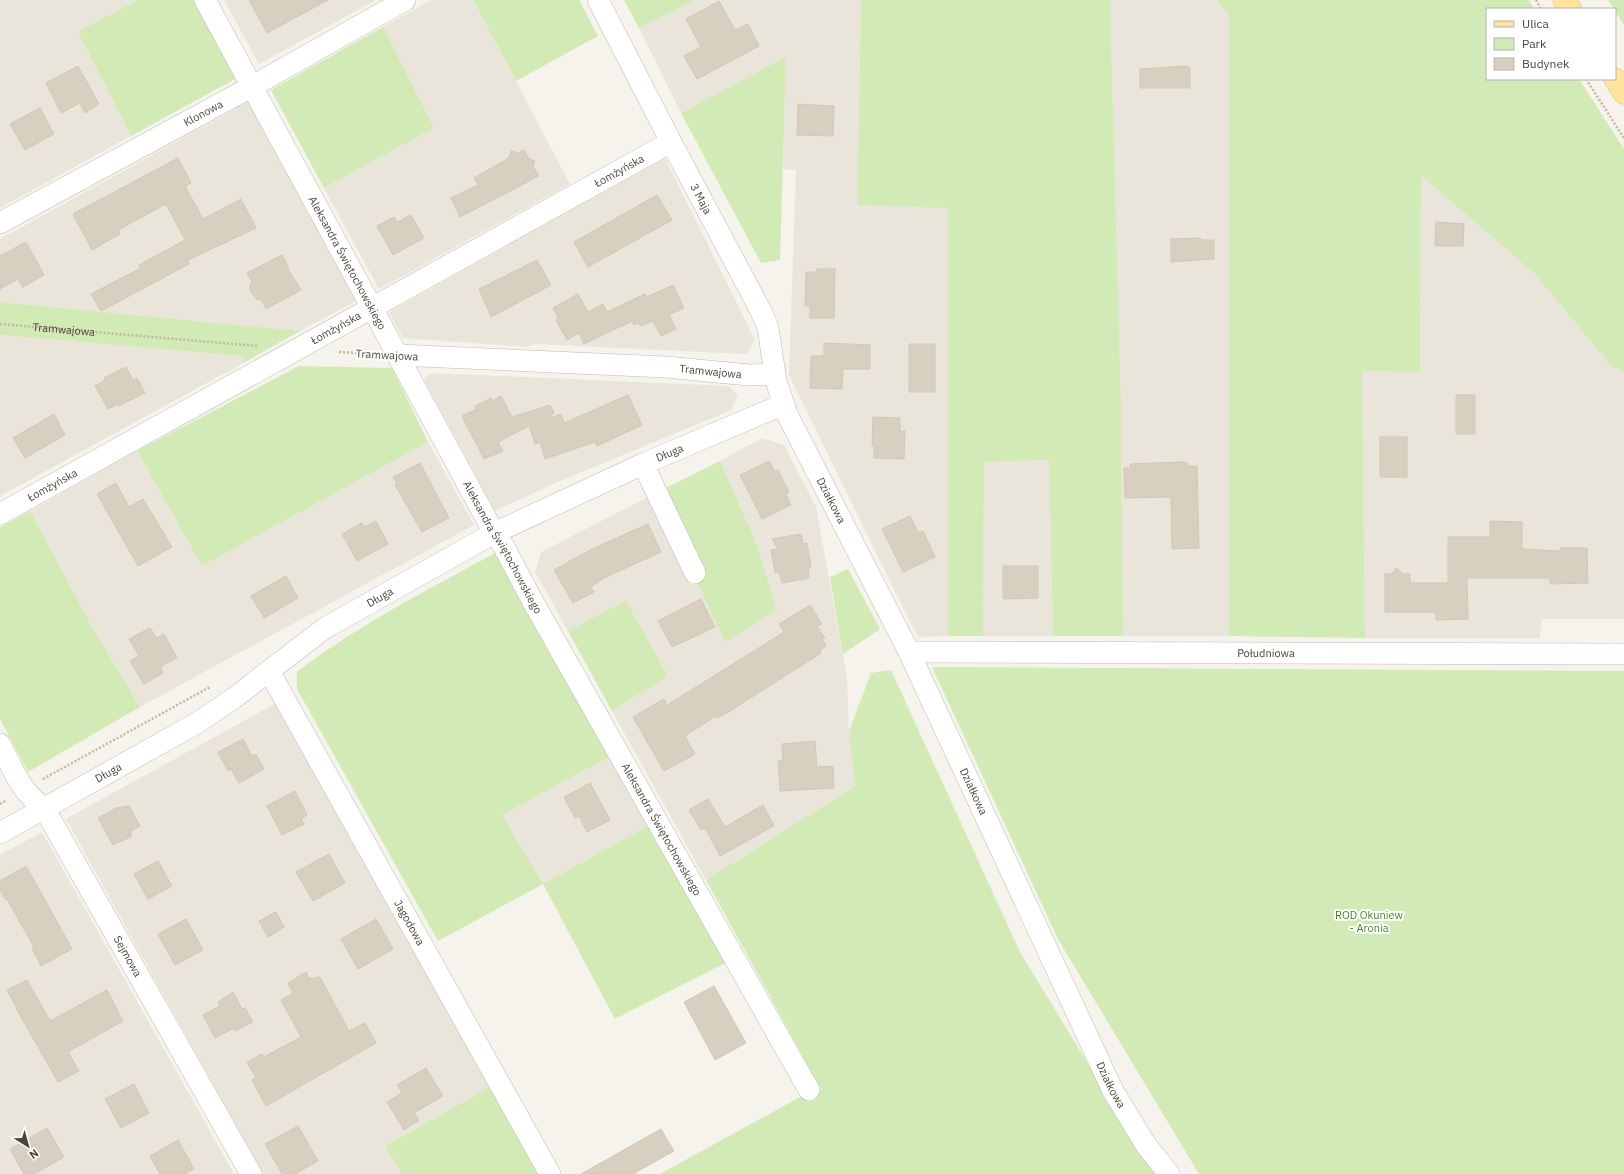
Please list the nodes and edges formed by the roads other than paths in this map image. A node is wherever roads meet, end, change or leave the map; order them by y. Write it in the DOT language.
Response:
graph roads {
  1 [pos="205,0"];
  2 [pos="406,0"];
  3 [pos="598,0"];
  4 [pos="1616,80"];
  5 [pos="252,86"];
  6 [pos="1624,93"];
  7 [pos="671,142"];
  8 [pos="0,223"];
  9 [pos="371,308"];
  10 [pos="398,355"];
  11 [pos="774,374"];
  12 [pos="784,404"];
  13 [pos="643,464"];
  14 [pos="0,514"];
  15 [pos="494,533"];
  16 [pos="695,573"];
  17 [pos="909,652"];
  18 [pos="1624,654"];
  19 [pos="269,671"];
  20 [pos="0,744"];
  21 [pos="44,808"];
  22 [pos="0,833"];
  23 [pos="809,1090"];
  24 [pos="250,1174"];
  25 [pos="550,1174"];
  26 [pos="1169,1174"];
  1 -- 5 [label="street, Aleksandra Świętochowskiego"];
  2 -- 5 [label="street, Klonowa"];
  3 -- 7 [label="street, 3 Maja"];
  4 -- 6 [label="main road"];
  5 -- 8 [label="street, Klonowa"];
  5 -- 9 [label="street, Aleksandra Świętochowskiego"];
  7 -- 9 [label="street, Łomżyńska"];
  7 -- 11 [label="street, 3 Maja"];
  9 -- 10 [label="street, Aleksandra Świętochowskiego"];
  9 -- 14 [label="street, Łomżyńska"];
  10 -- 11 [label="street, Tramwajowa"];
  10 -- 15 [label="street, Aleksandra Świętochowskiego"];
  11 -- 12 [label="street, 3 Maja"];
  12 -- 13 [label="street, Długa"];
  12 -- 17 [label="street, Działkowa"];
  13 -- 15 [label="street, Długa"];
  13 -- 16 [label="street"];
  15 -- 19 [label="street, Długa"];
  15 -- 23 [label="street, Aleksandra Świętochowskiego"];
  17 -- 18 [label="street, Południowa"];
  17 -- 26 [label="street, Działkowa"];
  19 -- 21 [label="street, Długa"];
  19 -- 25 [label="street, Jagodowa"];
  20 -- 21 [label="street, Sejmowa"];
  21 -- 22 [label="street, Długa"];
  21 -- 24 [label="street, Sejmowa"];
}
